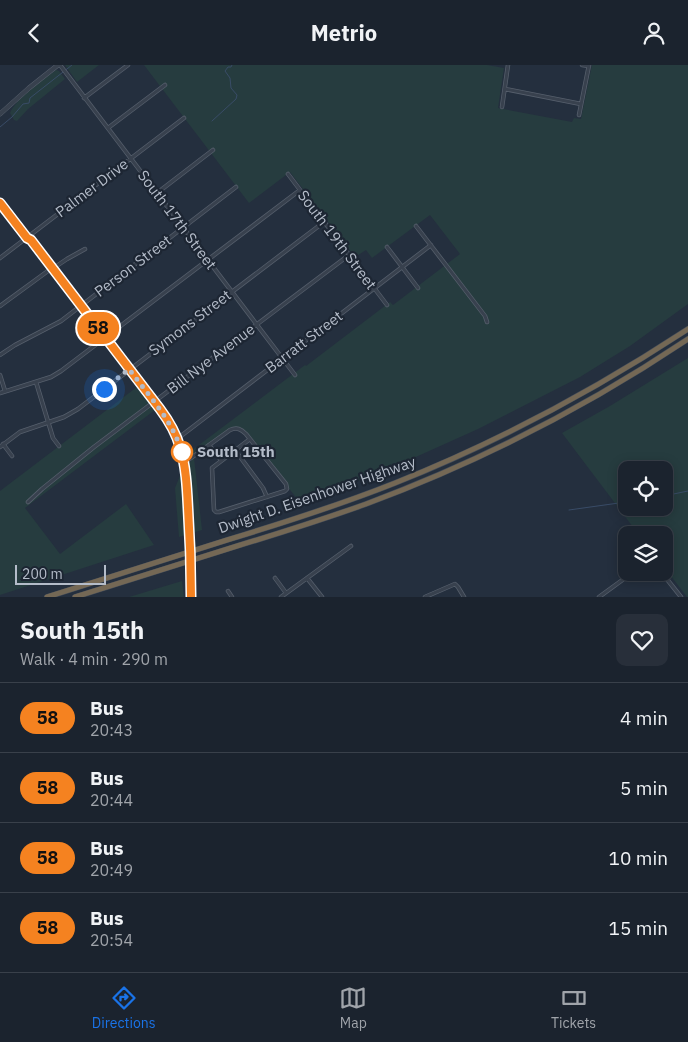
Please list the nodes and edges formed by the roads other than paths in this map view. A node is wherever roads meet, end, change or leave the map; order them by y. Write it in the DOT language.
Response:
graph roads {
  1 [pos="59,65"];
  2 [pos="128,65"];
  3 [pos="508,65"];
  4 [pos="582,65"];
  5 [pos="589,66"];
  6 [pos="165,85"];
  7 [pos="505,89"];
  8 [pos="84,98"];
  9 [pos="581,104"];
  10 [pos="502,107"];
  11 [pos="0,114"];
  12 [pos="579,115"];
  13 [pos="184,118"];
  14 [pos="108,128"];
  15 [pos="213,151"];
  16 [pos="131,159"];
  17 [pos="288,174"];
  18 [pos="236,187"];
  19 [pos="300,190"];
  20 [pos="157,193"];
  21 [pos="0,203"];
  22 [pos="2,209"];
  23 [pos="324,222"];
  24 [pos="416,226"];
  25 [pos="184,228"];
  26 [pos="27,238"];
  27 [pos="431,245"];
  28 [pos="387,247"];
  29 [pos="85,249"];
  30 [pos="348,255"];
  31 [pos="0,258"];
  32 [pos="208,260"];
  33 [pos="402,267"];
  34 [pos="52,268"];
  35 [pos="418,287"];
  36 [pos="374,288"];
  37 [pos="232,291"];
  38 [pos="80,305"];
  39 [pos="387,305"];
  40 [pos="0,306"];
  41 [pos="487,322"];
  42 [pos="257,324"];
  43 [pos="688,329"];
  44 [pos="105,338"];
  45 [pos="688,339"];
  46 [pos="0,355"];
  47 [pos="283,358"];
  48 [pos="129,369"];
  49 [pos="0,375"];
  50 [pos="295,375"];
  51 [pos="36,382"];
  52 [pos="5,391"];
  53 [pos="0,393"];
  54 [pos="154,402"];
  55 [pos="48,422"];
  56 [pos="177,439"];
  57 [pos="250,439"];
  58 [pos="209,445"];
  59 [pos="2,446"];
  60 [pos="59,446"];
  61 [pos="235,450"];
  62 [pos="12,456"];
  63 [pos="221,461"];
  64 [pos="184,463"];
  65 [pos="267,497"];
  66 [pos="28,502"];
  67 [pos="351,546"];
  68 [pos="275,578"];
  69 [pos="307,578"];
  70 [pos="621,581"];
  71 [pos="668,581"];
  72 [pos="228,591"];
  73 [pos="286,593"];
  74 [pos="47,597"];
  75 [pos="75,597"];
  76 [pos="191,597"];
  77 [pos="232,597"];
  78 [pos="281,597"];
  79 [pos="322,597"];
  80 [pos="425,597"];
  81 [pos="464,597"];
  82 [pos="599,597"];
  83 [pos="681,597"];
  1 -- 8 [label="street, South 17th Street"];
  1 -- 11 [label="street"];
  2 -- 8 [label="street"];
  3 -- 7 [label="street"];
  4 -- 5 [label="street"];
  5 -- 9 [label="street"];
  6 -- 14 [label="street"];
  7 -- 9 [label="street"];
  7 -- 10 [label="street"];
  8 -- 14 [label="street, South 17th Street"];
  9 -- 12 [label="street"];
  13 -- 16 [label="street, Palmer Drive"];
  14 -- 16 [label="street, South 17th Street"];
  15 -- 20 [label="street"];
  16 -- 20 [label="street, South 17th Street"];
  16 -- 26 [label="street, Palmer Drive"];
  17 -- 19 [label="street, South 19th Street"];
  18 -- 25 [label="street, Person Street"];
  19 -- 23 [label="street, South 19th Street"];
  19 -- 32 [label="street"];
  20 -- 25 [label="street, South 17th Street"];
  21 -- 22 [label="main road"];
  22 -- 26 [label="main road"];
  23 -- 30 [label="street, South 19th Street"];
  23 -- 37 [label="street, Symons Street"];
  24 -- 27 [label="street"];
  25 -- 32 [label="street, South 17th Street"];
  25 -- 38 [label="street, Person Street"];
  26 -- 31 [label="street, Palmer Drive"];
  26 -- 34 [label="main road"];
  27 -- 33 [label="street, Barratt Street"];
  27 -- 41 [label="street"];
  28 -- 33 [label="street"];
  29 -- 34 [label="street"];
  30 -- 36 [label="street, South 19th Street"];
  30 -- 42 [label="street, Bill Nye Avenue"];
  32 -- 37 [label="street, South 17th Street"];
  32 -- 44 [label="street"];
  33 -- 35 [label="street"];
  33 -- 36 [label="street, Barratt Street"];
  34 -- 38 [label="main road"];
  34 -- 40 [label="street"];
  36 -- 39 [label="street, South 19th Street"];
  36 -- 47 [label="street, Barratt Street"];
  37 -- 42 [label="street, South 17th Street"];
  37 -- 48 [label="street, Symons Street"];
  38 -- 44 [label="main road"];
  38 -- 46 [label="street, Person Street"];
  42 -- 47 [label="street, South 17th Street"];
  42 -- 54 [label="street, Bill Nye Avenue"];
  43 -- 74 [label="highway, Dwight D. Eisenhower Highway"];
  44 -- 48 [label="main road"];
  44 -- 51 [label="street"];
  45 -- 75 [label="highway, Dwight D. Eisenhower Highway"];
  47 -- 50 [label="street, South 17th Street"];
  47 -- 56 [label="street, Barratt Street"];
  48 -- 54 [label="main road"];
  48 -- 55 [label="street, Symons Street"];
  49 -- 52 [label="street"];
  51 -- 52 [label="street"];
  51 -- 55 [label="street"];
  52 -- 53 [label="street"];
  54 -- 56 [label="main road"];
  54 -- 66 [label="street, Bill Nye Avenue"];
  55 -- 59 [label="street, Symons Street"];
  55 -- 60 [label="street"];
  56 -- 64 [label="main road"];
  57 -- 58 [label="street"];
  57 -- 61 [label="street"];
  57 -- 65 [label="street"];
  58 -- 63 [label="street"];
  58 -- 64 [label="street"];
  59 -- 62 [label="street"];
  61 -- 63 [label="street"];
  61 -- 65 [label="street"];
  63 -- 65 [label="street"];
  64 -- 76 [label="main road, bridge"];
  67 -- 69 [label="street"];
  68 -- 73 [label="street"];
  69 -- 73 [label="street"];
  69 -- 79 [label="street"];
  70 -- 82 [label="street"];
  71 -- 83 [label="street"];
  72 -- 77 [label="street"];
  73 -- 78 [label="street"];
  80 -- 81 [label="street"];
}
